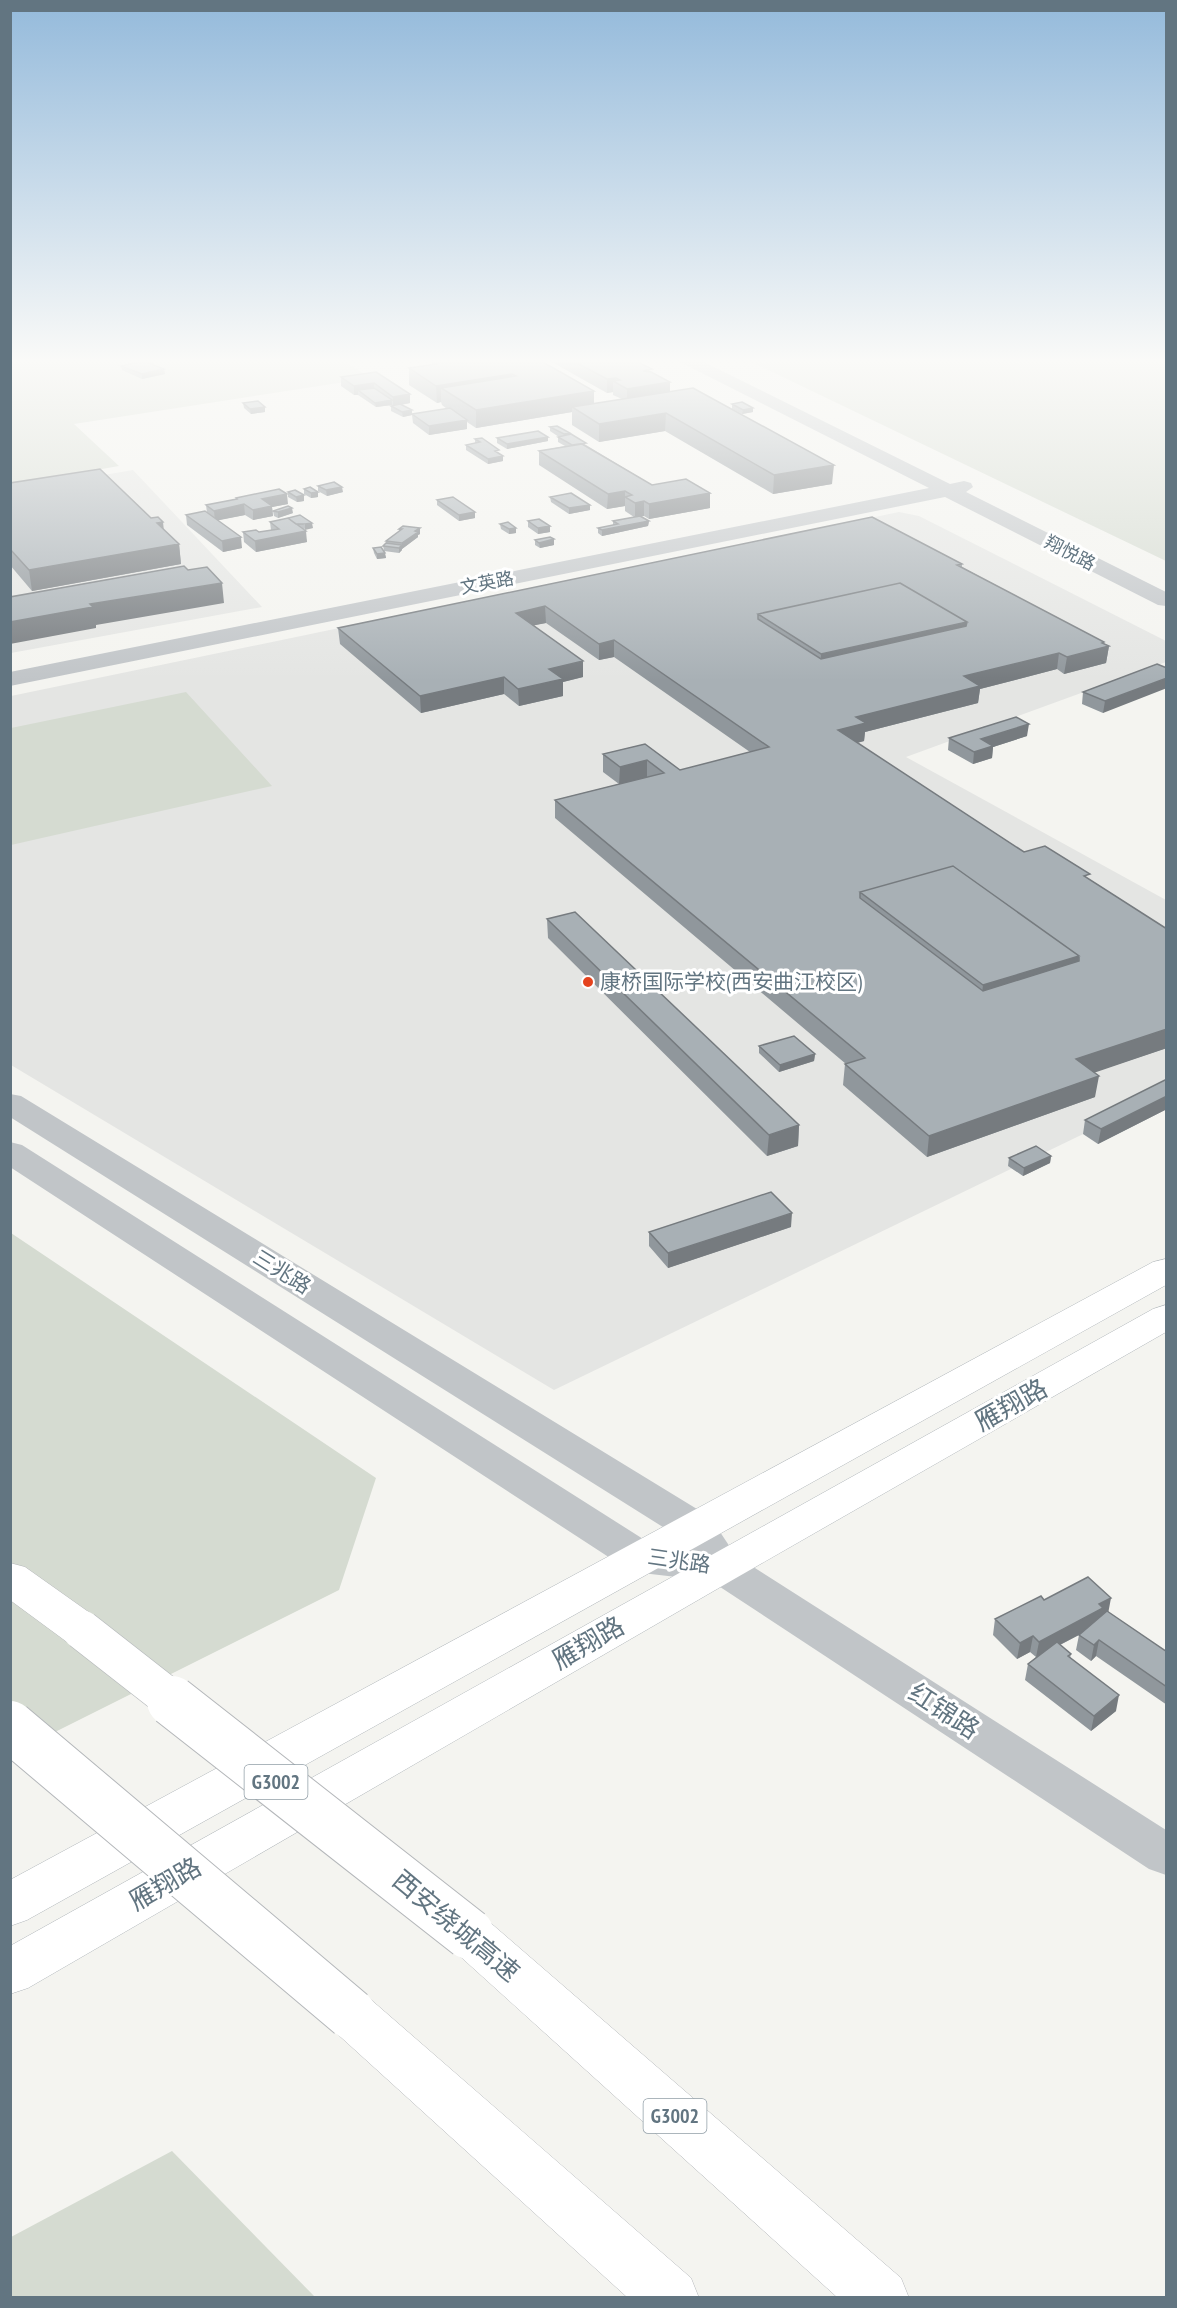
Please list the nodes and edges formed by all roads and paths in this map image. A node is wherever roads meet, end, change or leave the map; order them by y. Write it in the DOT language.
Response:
graph roads {
  1 [pos="907,466"];
  2 [pos="911,466"];
  3 [pos="949,486"];
  4 [pos="1167,587"];
  5 [pos="1167,600"];
  6 [pos="10,670"];
  7 [pos="10,679"];
  8 [pos="10,1103"];
  9 [pos="10,1152"];
  10 [pos="1167,1270"];
  11 [pos="1167,1317"];
  12 [pos="696,1528"];
  13 [pos="642,1558"];
  14 [pos="721,1567"];
  15 [pos="10,1569"];
  16 [pos="10,1578"];
  17 [pos="76,1626"];
  18 [pos="10,1726"];
  19 [pos="1167,1855"];
  20 [pos="10,1905"];
  21 [pos="10,1972"];
  22 [pos="671,2298"];
  23 [pos="881,2298"];
  1 -- 3 [label="street, 翔悦路"];
  2 -- 3 [label="street, 翔悦路"];
  3 -- 4 [label="street, 翔悦路"];
  3 -- 5 [label="street, 翔悦路"];
  3 -- 6 [label="street, 文英路"];
  3 -- 7 [label="street, 文英路"];
  8 -- 12 [label="street, 三兆路"];
  9 -- 13 [label="street, 三兆路"];
  10 -- 12 [label="main road, 雁翔路"];
  11 -- 14 [label="main road, 雁翔路"];
  12 -- 13 [label="main road, 雁翔路"];
  12 -- 14 [label="street, 三兆路"];
  13 -- 14 [label="street, 三兆路"];
  13 -- 20 [label="main road, 雁翔路"];
  14 -- 19 [label="street, 红锦路"];
  14 -- 21 [label="main road, 雁翔路"];
  15 -- 17 [label="main road"];
  16 -- 17 [label="main road, 西安绕城高速 / G3002"];
  17 -- 23 [label="main road, 西安绕城高速 / G3002, bridge"];
  18 -- 22 [label="main road, bridge"];
}
